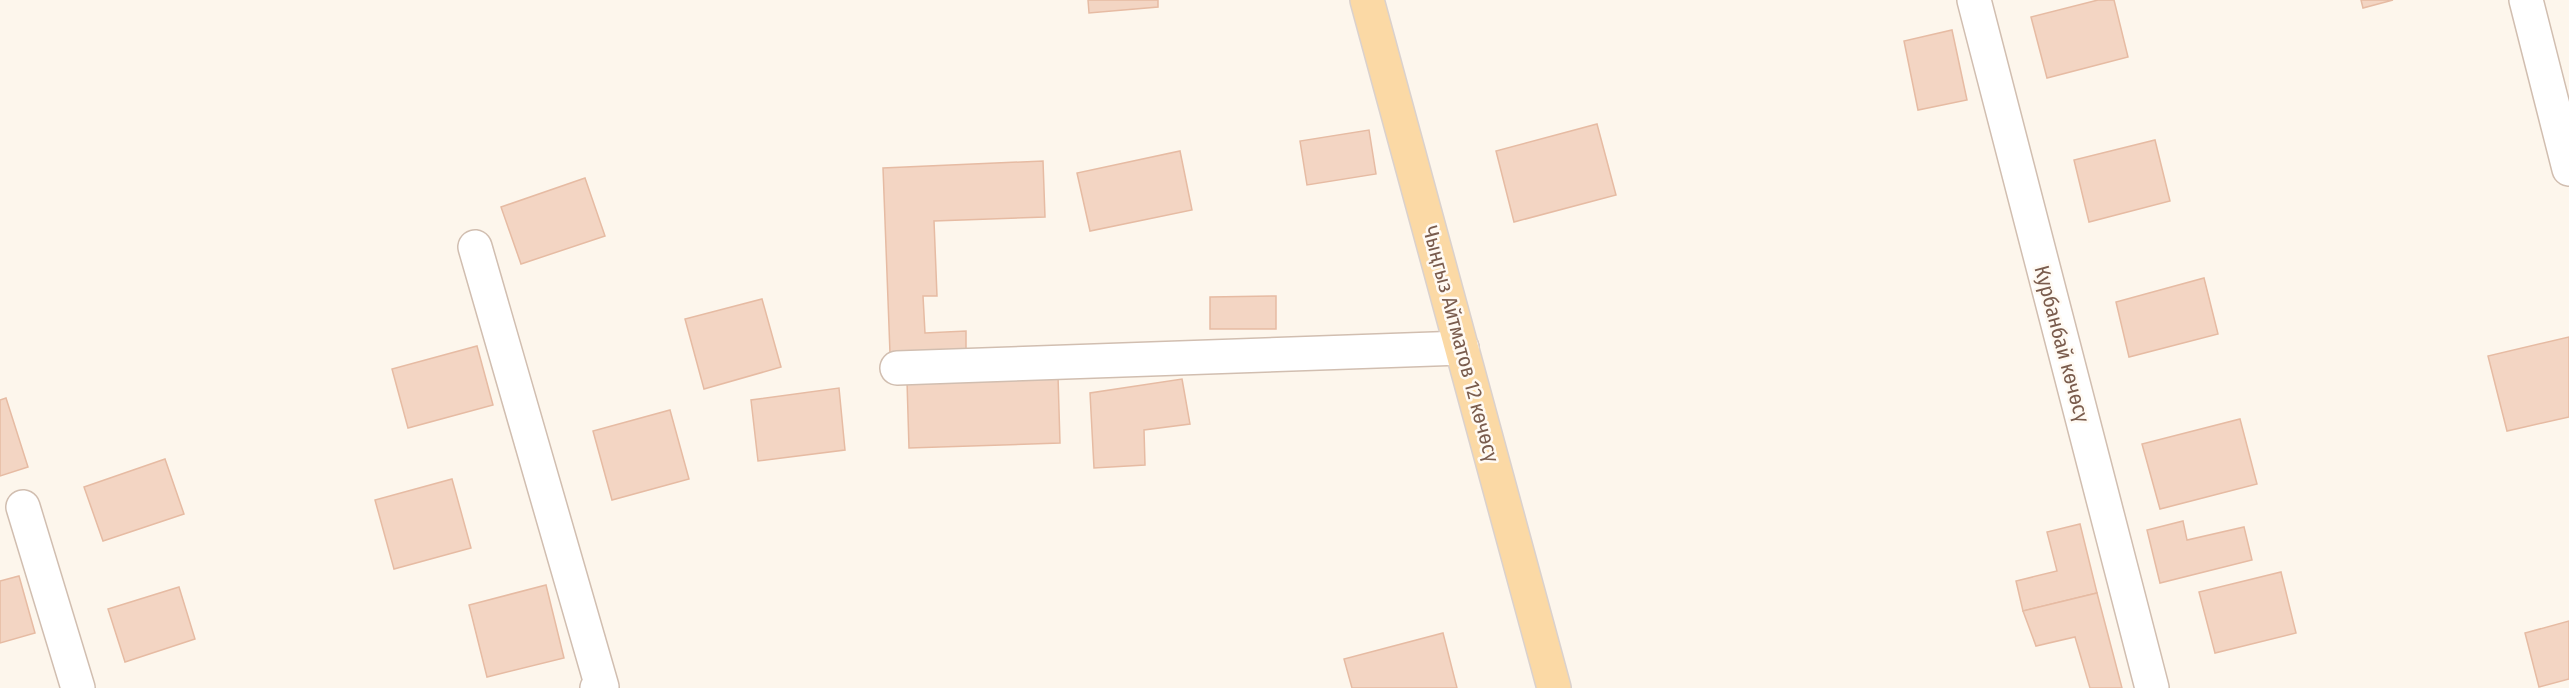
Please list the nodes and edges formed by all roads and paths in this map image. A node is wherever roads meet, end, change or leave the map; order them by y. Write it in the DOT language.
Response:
graph roads {
  1 [pos="1367,0"];
  2 [pos="1974,0"];
  3 [pos="2526,0"];
  4 [pos="2569,169"];
  5 [pos="475,247"];
  6 [pos="1462,348"];
  7 [pos="897,368"];
  8 [pos="23,507"];
  9 [pos="78,688"];
  10 [pos="597,688"];
  11 [pos="1554,688"];
  12 [pos="2152,688"];
  1 -- 6 [label="main road, Чыңгыз Айтматов 12 көчөсү"];
  2 -- 12 [label="street, Курбанбай көчөсү"];
  3 -- 4 [label="street"];
  5 -- 10 [label="street"];
  6 -- 7 [label="street"];
  6 -- 11 [label="main road, Чыңгыз Айтматов 12 көчөсү"];
  8 -- 9 [label="street"];
}
